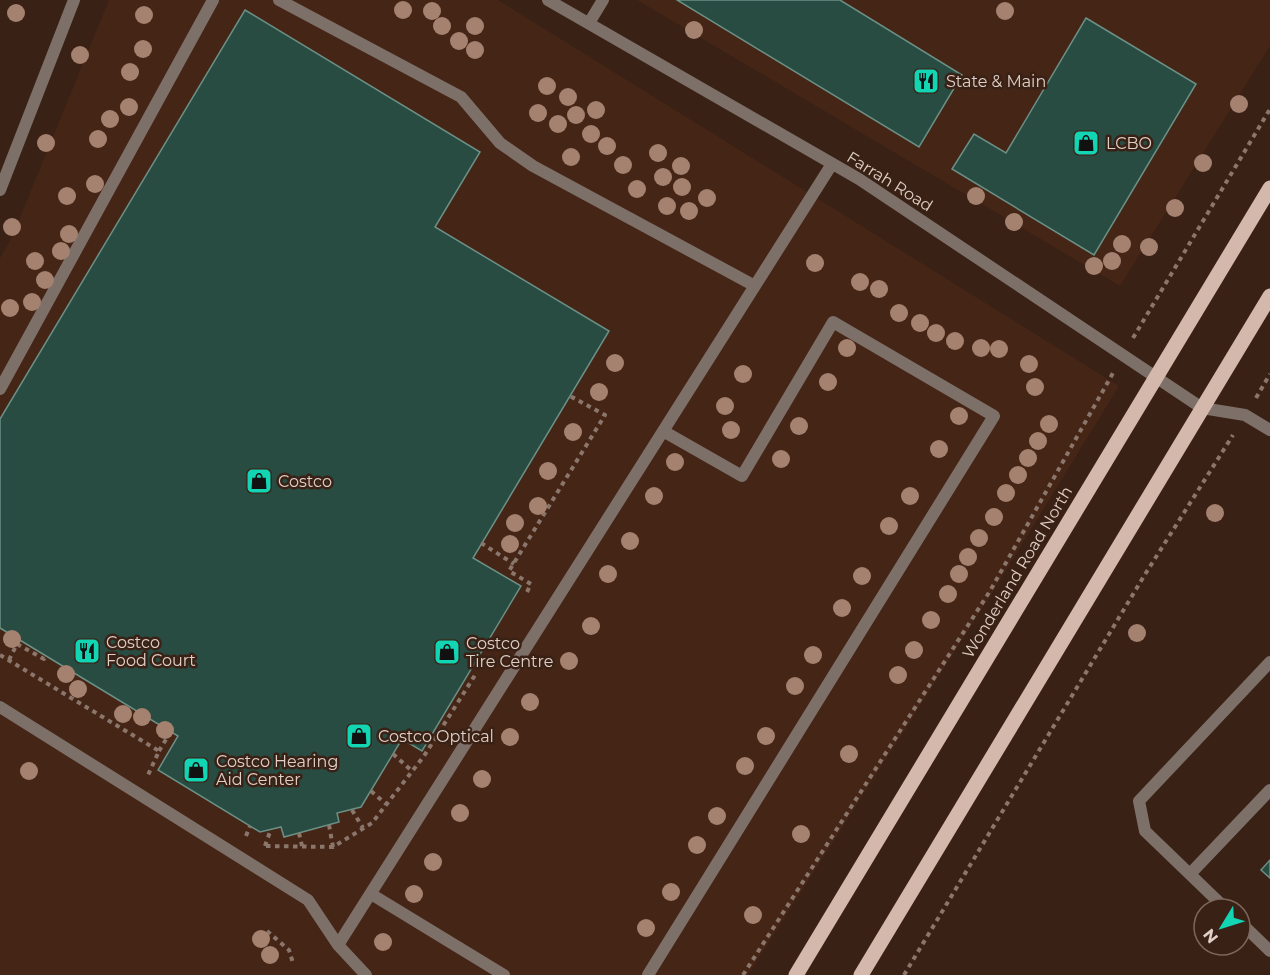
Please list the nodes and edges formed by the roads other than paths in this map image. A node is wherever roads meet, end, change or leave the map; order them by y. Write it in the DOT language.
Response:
graph roads {
  1 [pos="74,0"];
  2 [pos="213,0"];
  3 [pos="279,0"];
  4 [pos="548,0"];
  5 [pos="603,0"];
  6 [pos="589,23"];
  7 [pos="832,164"];
  8 [pos="1270,188"];
  9 [pos="0,190"];
  10 [pos="755,286"];
  11 [pos="1270,296"];
  12 [pos="1156,376"];
  13 [pos="0,389"];
  14 [pos="1202,408"];
  15 [pos="1270,430"];
  16 [pos="663,431"];
  17 [pos="1270,662"];
  18 [pos="0,707"];
  19 [pos="1270,790"];
  20 [pos="1190,874"];
  21 [pos="371,894"];
  22 [pos="1214,897"];
  23 [pos="1252,934"];
  24 [pos="338,945"];
  25 [pos="1270,951"];
  26 [pos="366,975"];
  27 [pos="504,975"];
  28 [pos="648,975"];
  29 [pos="796,975"];
  30 [pos="861,975"];
  1 -- 9 [label="street"];
  2 -- 13 [label="street"];
  3 -- 10 [label="street"];
  4 -- 6 [label="street, Farrah Road"];
  5 -- 6 [label="street"];
  6 -- 7 [label="street, Farrah Road"];
  7 -- 10 [label="street"];
  7 -- 12 [label="street, Farrah Road"];
  8 -- 12 [label="main road, Wonderland Road North"];
  10 -- 16 [label="street"];
  11 -- 14 [label="main road"];
  12 -- 14 [label="street, Farrah Road"];
  12 -- 29 [label="main road, Wonderland Road North"];
  14 -- 15 [label="street"];
  14 -- 30 [label="main road"];
  16 -- 21 [label="street"];
  16 -- 28 [label="street"];
  17 -- 20 [label="street"];
  18 -- 24 [label="street"];
  19 -- 20 [label="street"];
  20 -- 22 [label="street"];
  21 -- 24 [label="street"];
  21 -- 27 [label="street"];
  23 -- 25 [label="street"];
  24 -- 26 [label="street"];
}
